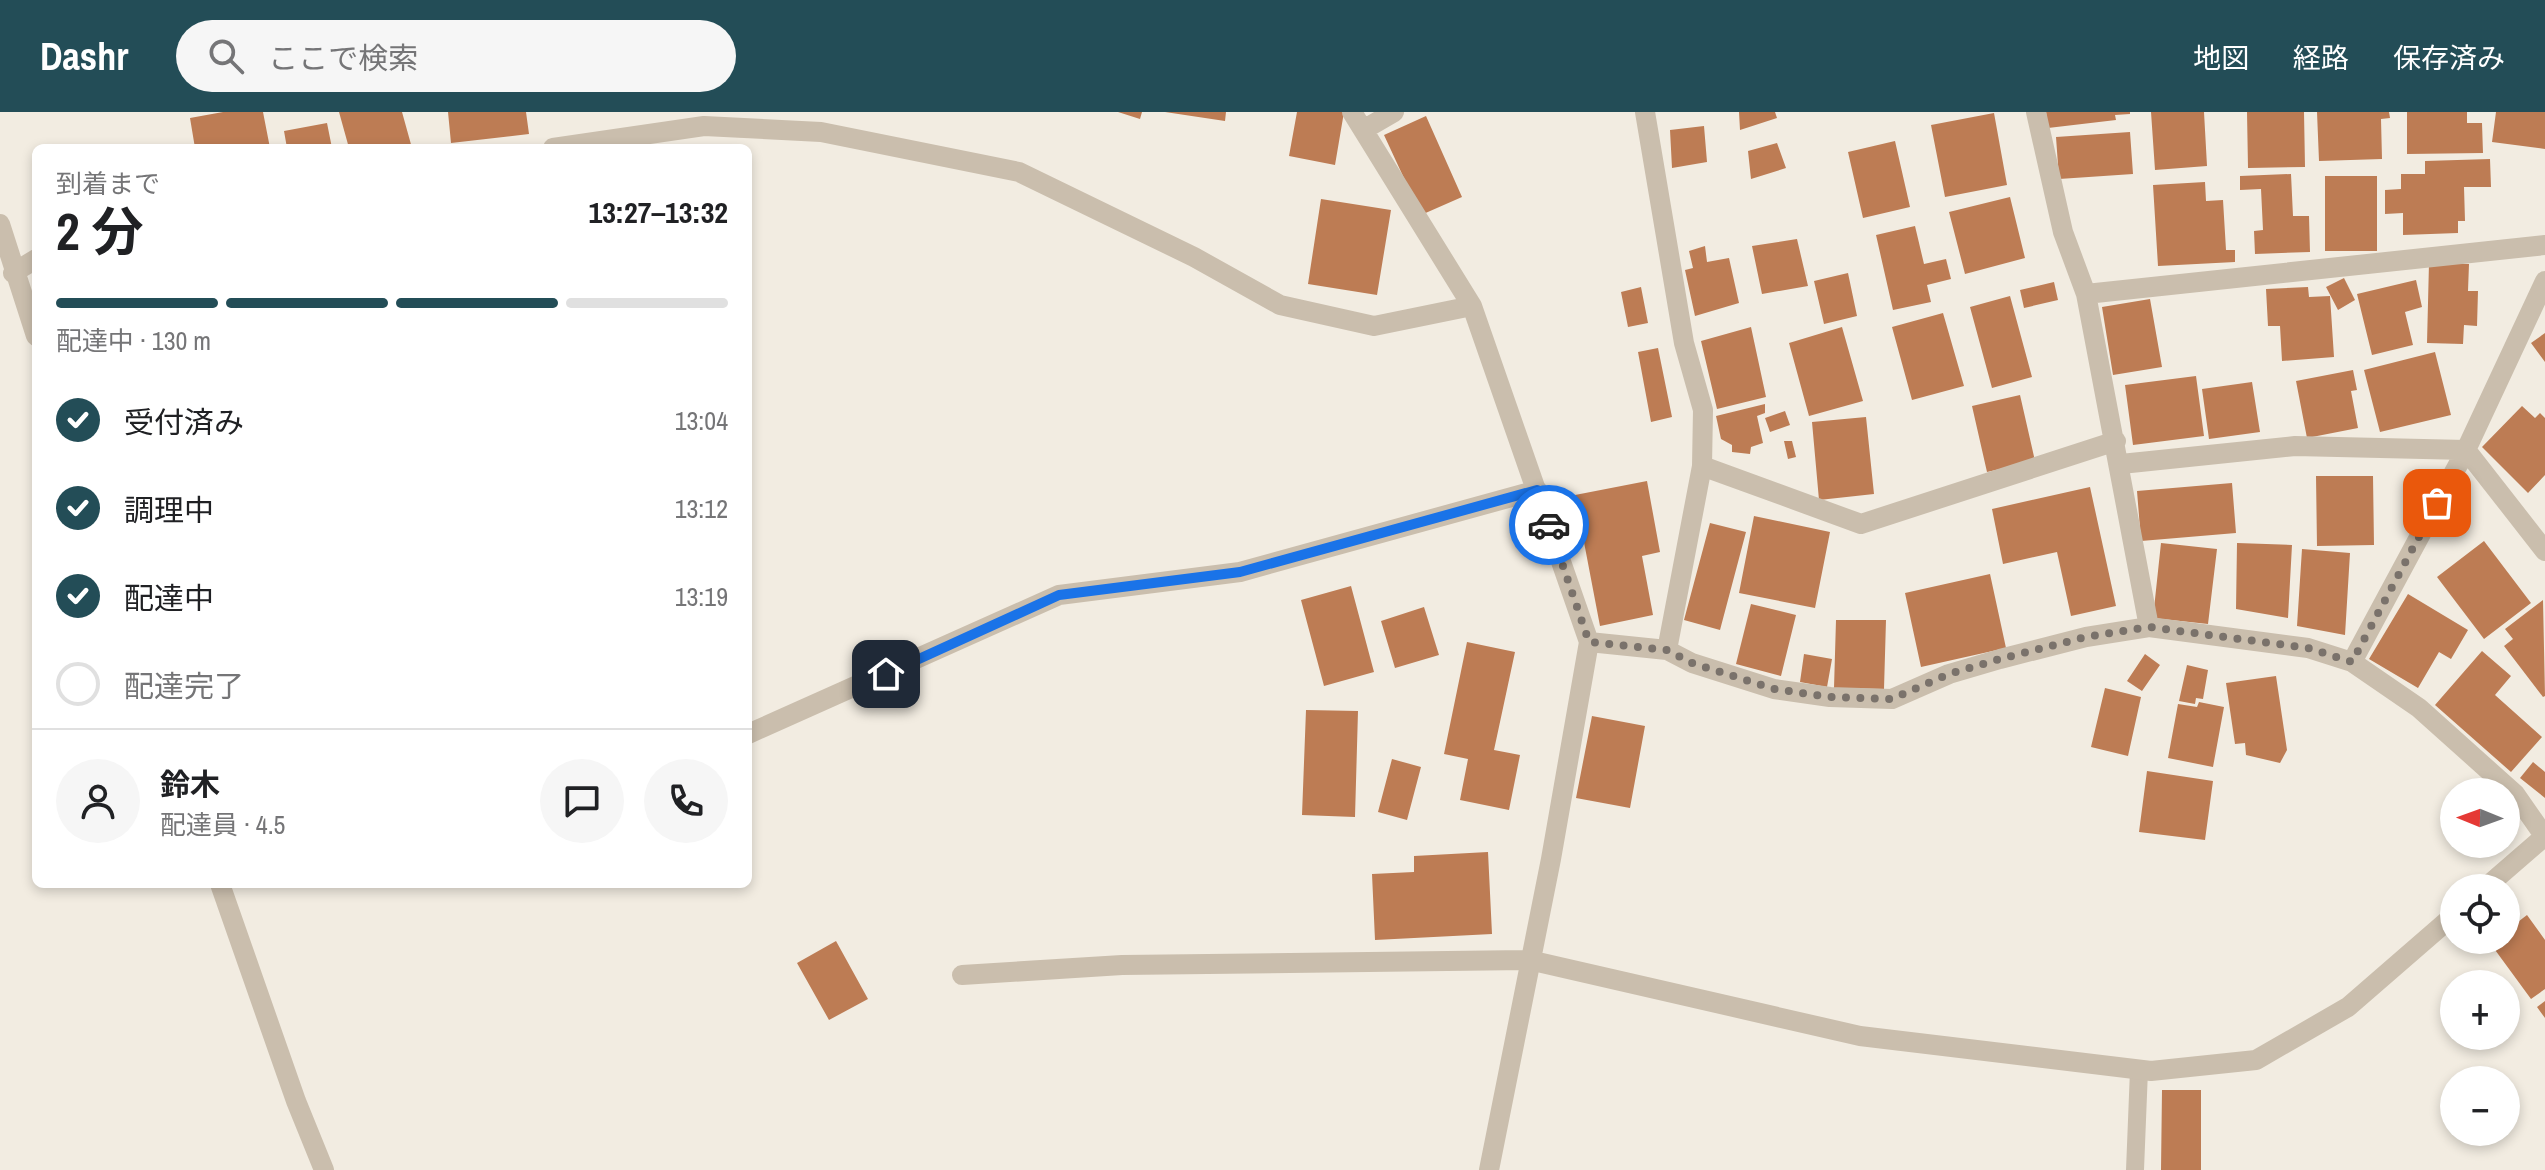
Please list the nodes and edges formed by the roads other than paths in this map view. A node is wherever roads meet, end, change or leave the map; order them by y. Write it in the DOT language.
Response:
graph roads {
  1 [pos="1394,112"];
  2 [pos="1645,112"];
  3 [pos="2036,112"];
  4 [pos="1358,121"];
  5 [pos="580,144"];
  6 [pos="0,224"];
  7 [pos="2545,245"];
  8 [pos="32,261"];
  9 [pos="13,273"];
  10 [pos="2545,281"];
  11 [pos="2086,294"];
  12 [pos="1472,306"];
  13 [pos="32,325"];
  14 [pos="2116,441"];
  15 [pos="2466,450"];
  16 [pos="2121,464"];
  17 [pos="1702,466"];
  18 [pos="1537,490"];
  19 [pos="2545,551"];
  20 [pos="2149,627"];
  21 [pos="1589,642"];
  22 [pos="1667,650"];
  23 [pos="2352,662"];
  24 [pos="752,732"];
  25 [pos="2545,837"];
  26 [pos="2501,874"];
  27 [pos="221,888"];
  28 [pos="2440,927"];
  29 [pos="1529,960"];
  30 [pos="962,975"];
  31 [pos="2139,1070"];
  32 [pos="324,1170"];
  33 [pos="1489,1170"];
  34 [pos="2135,1170"];
  1 -- 4 [label="street"];
  2 -- 17 [label="street"];
  3 -- 11 [label="street"];
  4 -- 12 [label="street"];
  5 -- 12 [label="street"];
  6 -- 9 [label="street"];
  7 -- 11 [label="street"];
  8 -- 9 [label="street"];
  9 -- 13 [label="street"];
  10 -- 15 [label="street"];
  11 -- 14 [label="street"];
  12 -- 18 [label="street"];
  14 -- 16 [label="street"];
  14 -- 17 [label="street"];
  15 -- 16 [label="street"];
  15 -- 19 [label="street"];
  15 -- 23 [label="street"];
  16 -- 20 [label="street"];
  17 -- 22 [label="street"];
  18 -- 21 [label="street"];
  18 -- 24 [label="street"];
  20 -- 22 [label="street"];
  20 -- 23 [label="street"];
  21 -- 22 [label="street"];
  21 -- 29 [label="street"];
  23 -- 25 [label="street"];
  25 -- 26 [label="street"];
  27 -- 32 [label="street"];
  28 -- 31 [label="street"];
  29 -- 30 [label="street"];
  29 -- 31 [label="street"];
  29 -- 33 [label="street"];
  31 -- 34 [label="lane"];
}
